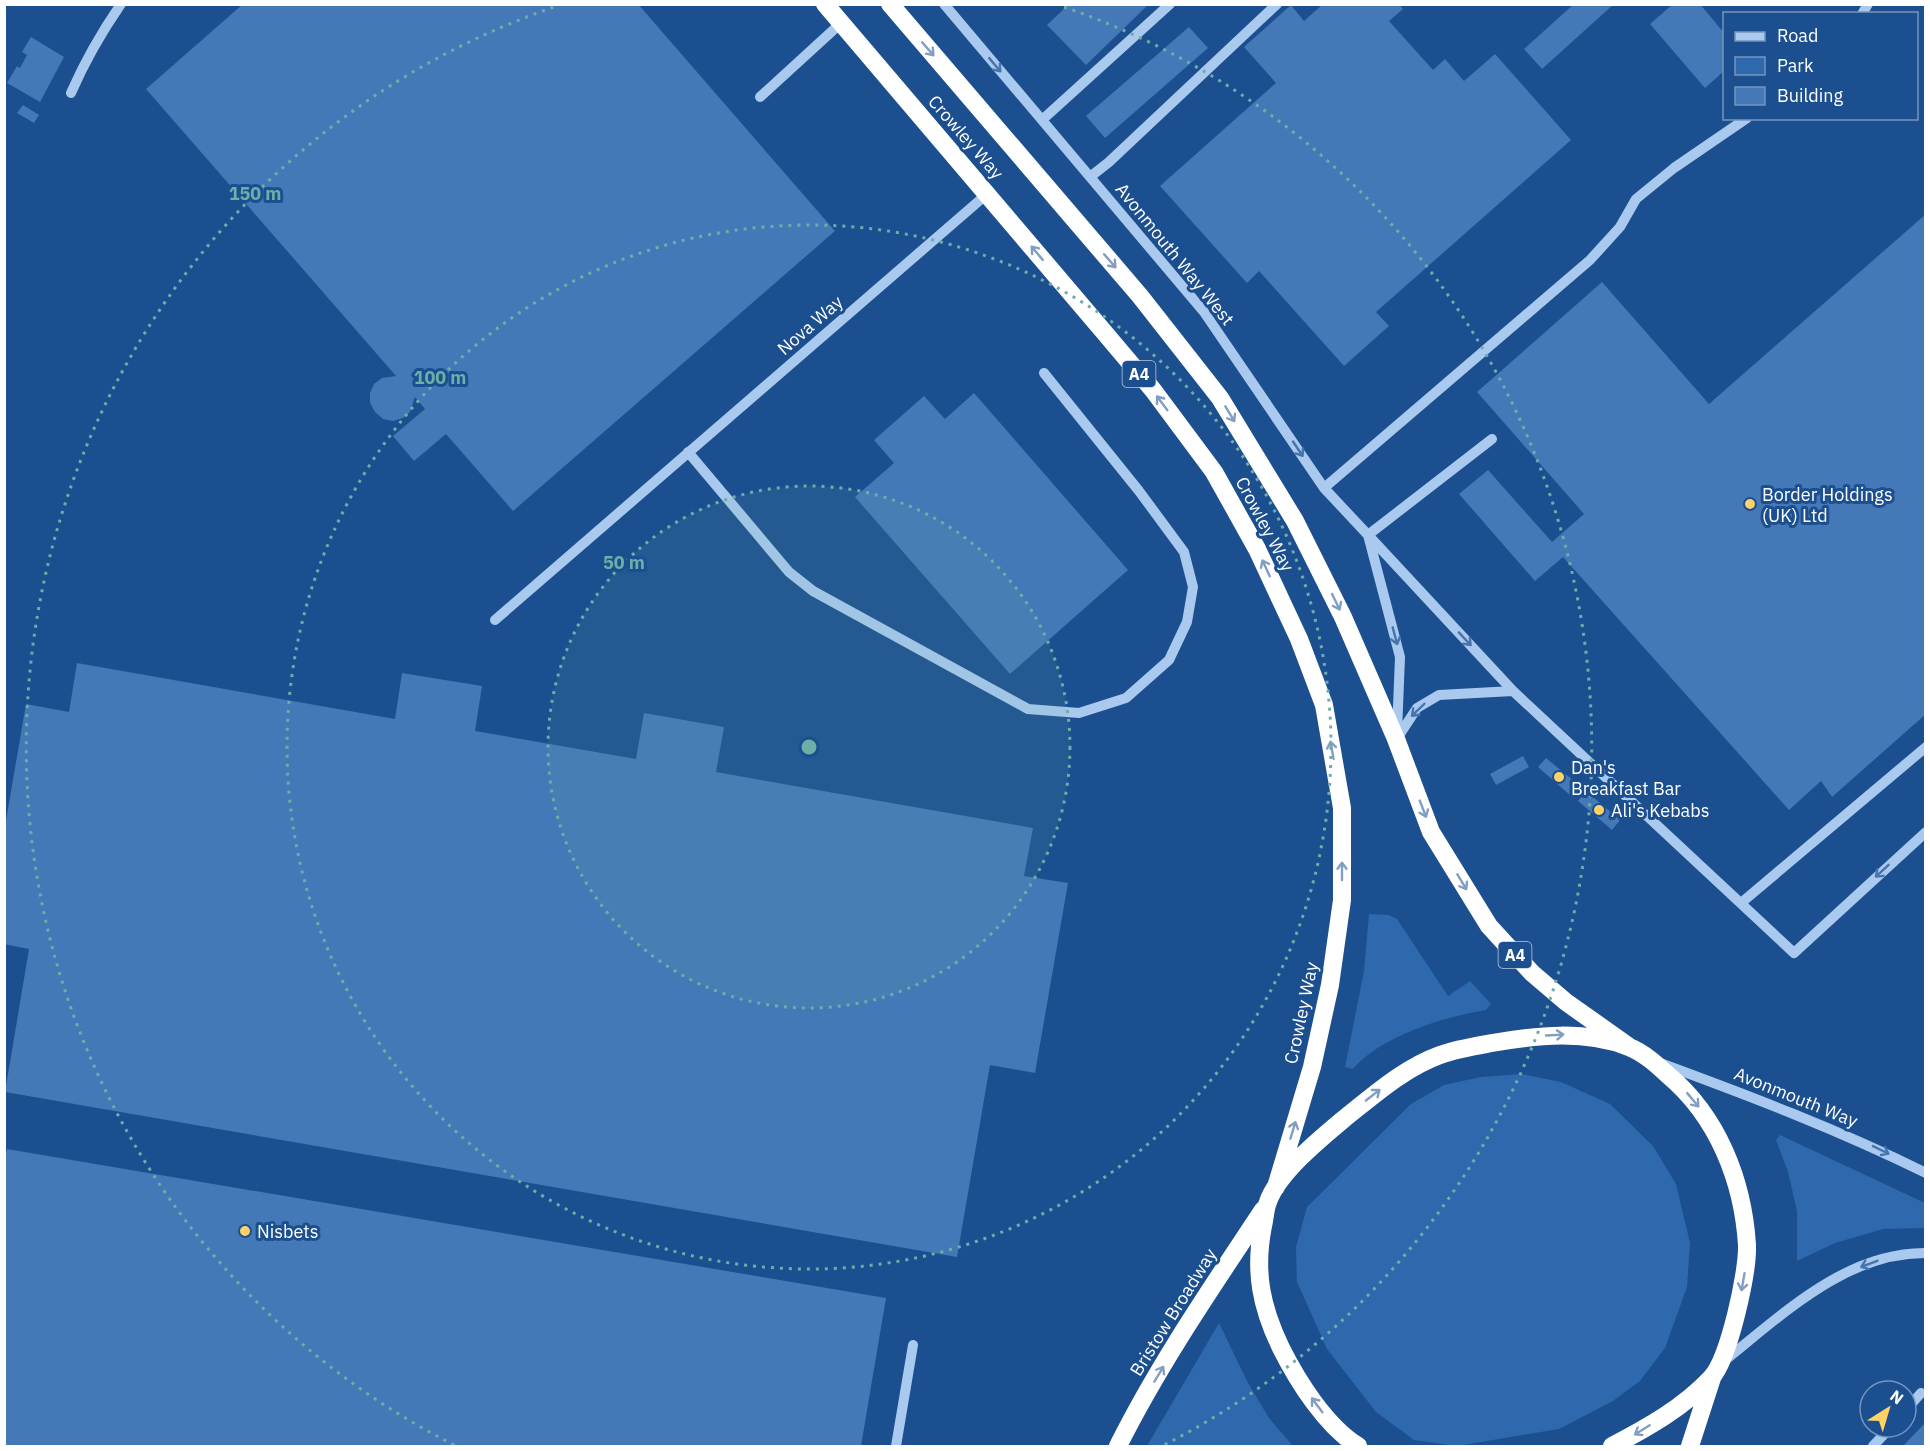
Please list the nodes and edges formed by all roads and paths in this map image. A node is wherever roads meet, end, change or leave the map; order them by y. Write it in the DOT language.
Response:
graph roads {
  1 [pos="121,4"];
  2 [pos="825,4"];
  3 [pos="890,4"];
  4 [pos="944,4"];
  5 [pos="1170,4"];
  6 [pos="1277,4"];
  7 [pos="841,23"];
  8 [pos="71,93"];
  9 [pos="760,97"];
  10 [pos="1042,120"];
  11 [pos="1744,120"];
  12 [pos="1090,177"];
  13 [pos="987,194"];
  14 [pos="1044,373"];
  15 [pos="1491,440"];
  16 [pos="688,452"];
  17 [pos="1324,488"];
  18 [pos="1368,535"];
  19 [pos="495,620"];
  20 [pos="1513,691"];
  21 [pos="1396,739"];
  22 [pos="1926,747"];
  23 [pos="1926,832"];
  24 [pos="1741,903"];
  25 [pos="1631,1048"];
  26 [pos="1651,1059"];
  27 [pos="1926,1173"];
  28 [pos="1272,1194"];
  29 [pos="1926,1253"];
  30 [pos="913,1345"];
  31 [pos="1716,1371"];
  32 [pos="1921,1393"];
  33 [pos="1918,1396"];
  34 [pos="896,1446"];
  35 [pos="1118,1446"];
  36 [pos="1358,1446"];
  37 [pos="1612,1446"];
  38 [pos="1690,1446"];
  1 -- 8 [label="street"];
  2 -- 7 [label="highway, Crowley Way / A4"];
  3 -- 21 [label="highway, Crowley Way / A4, one-way"];
  4 -- 10 [label="street, Avonmouth Way West, one-way"];
  5 -- 10 [label="street"];
  6 -- 12 [label="street"];
  7 -- 9 [label="street"];
  7 -- 13 [label="highway, Crowley Way / A4"];
  10 -- 12 [label="street, Avonmouth Way West"];
  11 -- 17 [label="street"];
  12 -- 17 [label="street, Avonmouth Way West, one-way"];
  13 -- 16 [label="street, Nova Way"];
  28 -- 13 [label="highway, Crowley Way / A4, one-way"];
  14 -- 16 [label="street"];
  15 -- 18 [label="street"];
  16 -- 19 [label="street, Nova Way"];
  17 -- 18 [label="street, Avonmouth Way West"];
  18 -- 20 [label="street, Avonmouth Way West, one-way"];
  18 -- 21 [label="street, Avonmouth Way West, one-way"];
  20 -- 21 [label="street, one-way"];
  20 -- 24 [label="street, Avonmouth Way West"];
  21 -- 25 [label="highway, Crowley Way / A4, one-way"];
  22 -- 24 [label="street"];
  23 -- 24 [label="street, Avonmouth Way West, one-way"];
  25 -- 26 [label="highway"];
  28 -- 25 [label="highway, one-way"];
  26 -- 27 [label="street, Avonmouth Way, one-way"];
  26 -- 31 [label="highway, one-way"];
  35 -- 28 [label="highway, Bristow Broadway / A4, one-way"];
  36 -- 28 [label="highway, one-way"];
  29 -- 31 [label="street, one-way"];
  30 -- 34 [label="street"];
  31 -- 37 [label="highway, one-way"];
  31 -- 38 [label="highway"];
  32 -- 33 [label="street"];
}
